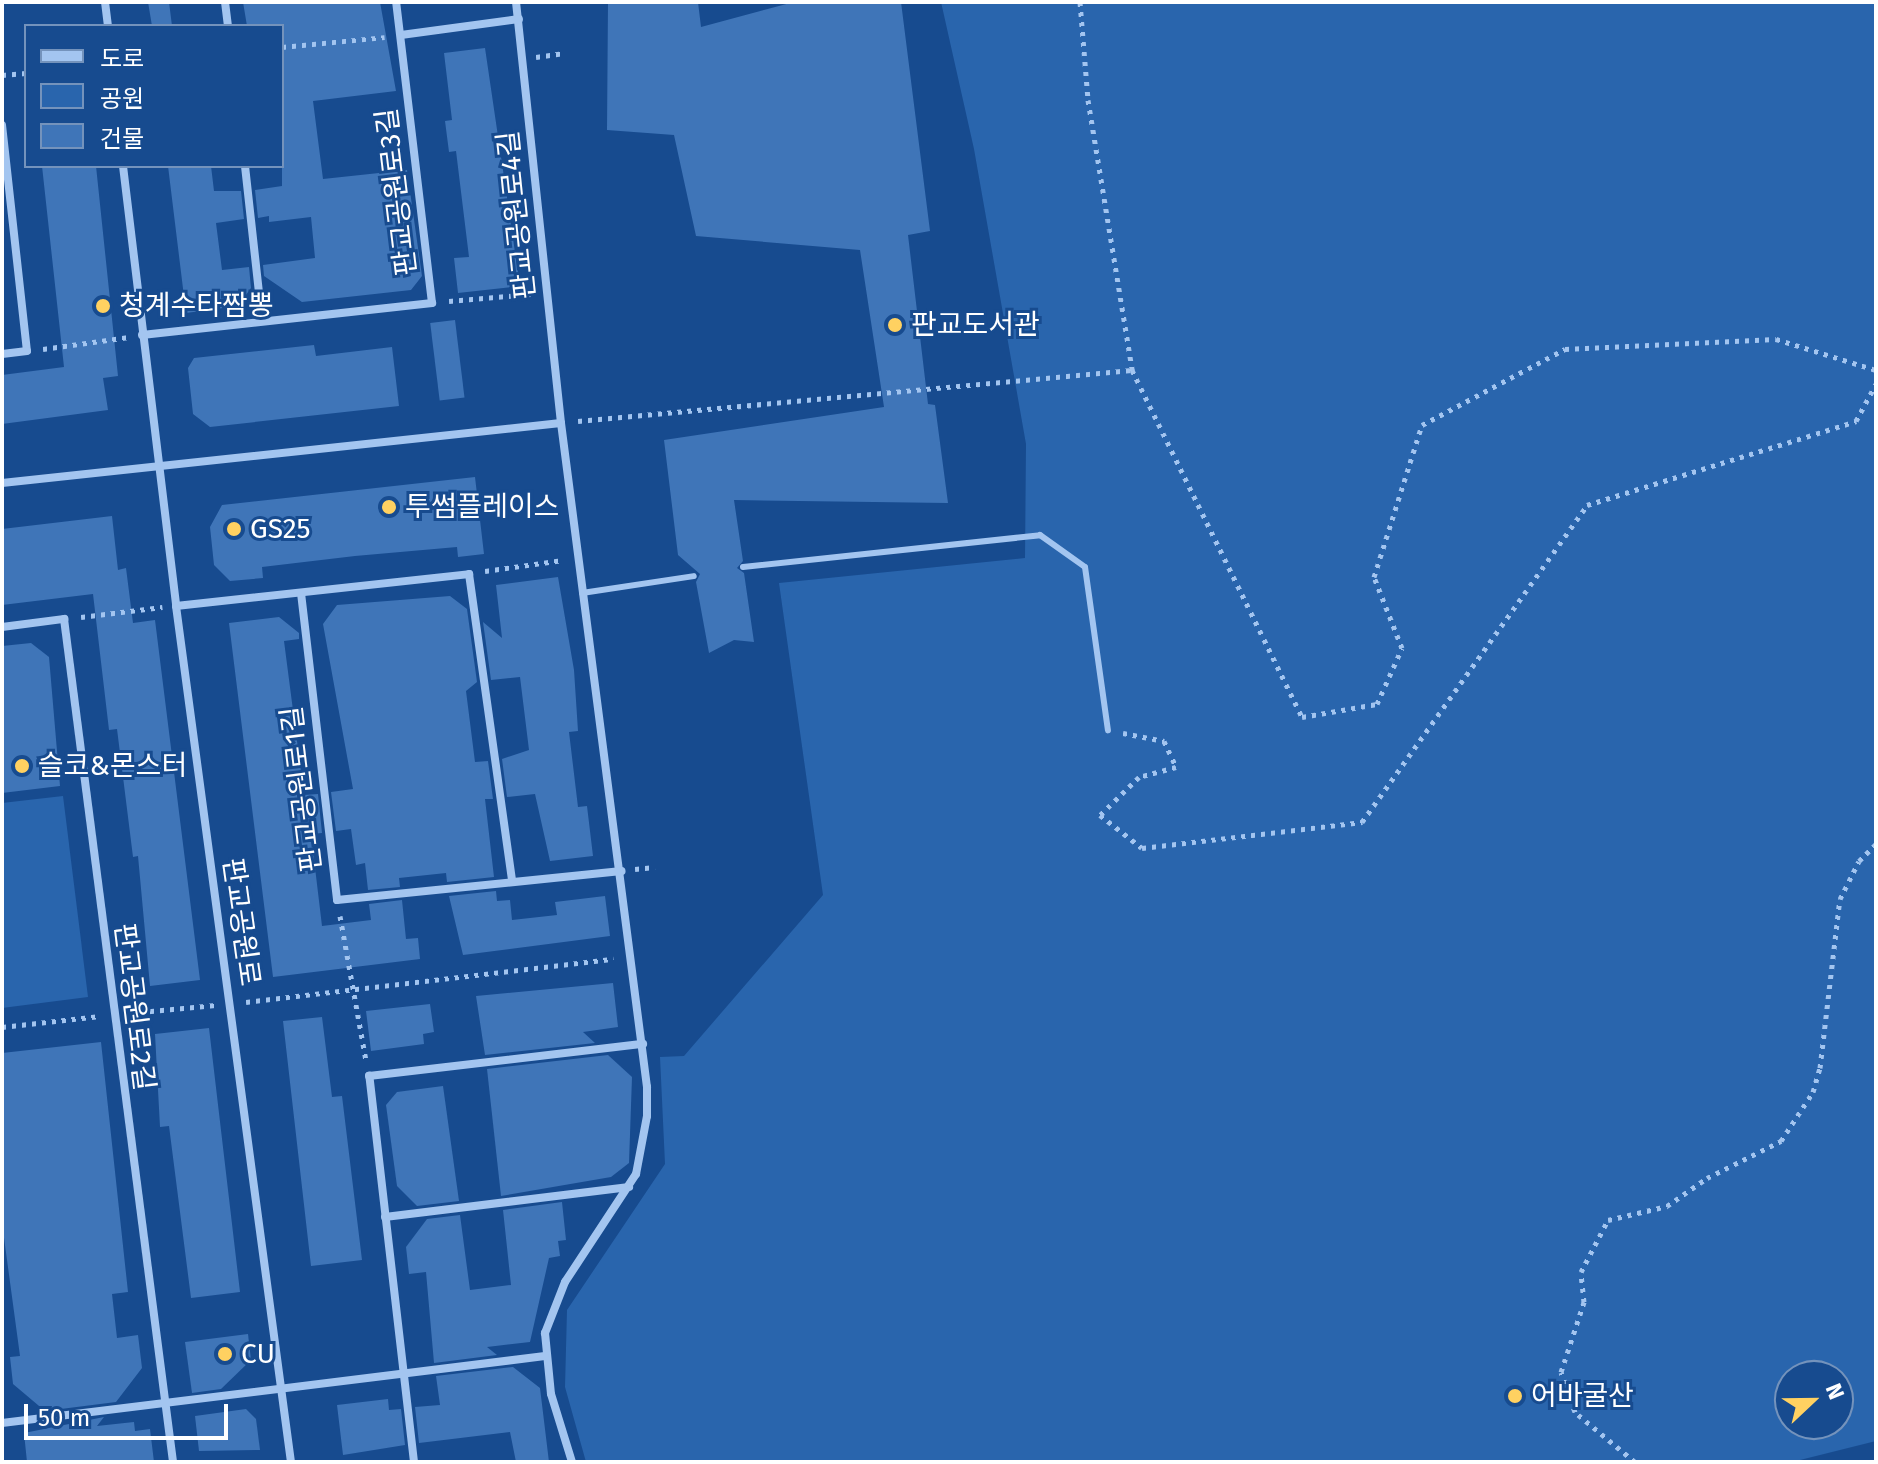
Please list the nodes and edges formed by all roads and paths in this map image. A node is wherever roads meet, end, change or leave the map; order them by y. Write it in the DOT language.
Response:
graph roads {
  1 [pos="105,2"];
  2 [pos="225,2"];
  3 [pos="396,2"];
  4 [pos="516,2"];
  5 [pos="1080,2"];
  6 [pos="519,19"];
  7 [pos="108,24"];
  8 [pos="228,24"];
  9 [pos="401,35"];
  10 [pos="284,47"];
  11 [pos="563,53"];
  12 [pos="523,59"];
  13 [pos="24,73"];
  14 [pos="2,75"];
  15 [pos="2,125"];
  16 [pos="123,168"];
  17 [pos="245,168"];
  18 [pos="547,293"];
  19 [pos="432,303"];
  20 [pos="262,321"];
  21 [pos="142,335"];
  22 [pos="27,351"];
  23 [pos="2,354"];
  24 [pos="1132,370"];
  25 [pos="1876,370"];
  26 [pos="1876,384"];
  27 [pos="561,423"];
  28 [pos="158,464"];
  29 [pos="2,483"];
  30 [pos="579,558"];
  31 [pos="743,567"];
  32 [pos="469,574"];
  33 [pos="694,576"];
  34 [pos="301,593"];
  35 [pos="582,593"];
  36 [pos="176,606"];
  37 [pos="64,619"];
  38 [pos="2,627"];
  39 [pos="1108,730"];
  40 [pos="1876,844"];
  41 [pos="622,871"];
  42 [pos="512,880"];
  43 [pos="337,900"];
  44 [pos="633,957"];
  45 [pos="353,988"];
  46 [pos="230,1004"];
  47 [pos="112,1014"];
  48 [pos="2,1027"];
  49 [pos="643,1044"];
  50 [pos="369,1076"];
  51 [pos="629,1187"];
  52 [pos="385,1217"];
  53 [pos="545,1356"];
  54 [pos="402,1372"];
  55 [pos="284,1385"];
  56 [pos="166,1401"];
  57 [pos="2,1423"];
  58 [pos="173,1462"];
  59 [pos="291,1462"];
  60 [pos="414,1462"];
  61 [pos="572,1462"];
  62 [pos="1635,1462"];
  1 -- 7 [label="street"];
  2 -- 8 [label="street"];
  3 -- 9 [label="street, 판교공원로3길"];
  4 -- 6 [label="street, 판교공원로4길"];
  5 -- 24 [label="path"];
  6 -- 9 [label="street"];
  6 -- 12 [label="street, 판교공원로4길"];
  9 -- 10 [label="path"];
  9 -- 19 [label="street, 판교공원로3길"];
  11 -- 12 [label="path"];
  12 -- 18 [label="street, 판교공원로4길"];
  13 -- 14 [label="path"];
  15 -- 22 [label="street"];
  16 -- 21 [label="street, 판교공원로"];
  17 -- 20 [label="street"];
  18 -- 19 [label="path"];
  18 -- 27 [label="street, 판교공원로4길"];
  19 -- 20 [label="street, 판교공원로3길"];
  20 -- 21 [label="street, 판교공원로3길"];
  21 -- 22 [label="path"];
  21 -- 28 [label="street, 판교공원로"];
  22 -- 23 [label="street"];
  24 -- 25 [label="path"];
  24 -- 27 [label="path"];
  26 -- 39 [label="path"];
  27 -- 28 [label="street"];
  27 -- 30 [label="street"];
  28 -- 29 [label="street"];
  28 -- 36 [label="street, 판교공원로"];
  30 -- 32 [label="path"];
  30 -- 35 [label="street"];
  31 -- 39 [label="lane"];
  32 -- 34 [label="street"];
  32 -- 42 [label="street"];
  33 -- 35 [label="lane"];
  34 -- 36 [label="street"];
  34 -- 43 [label="street, 판교공원로1길"];
  35 -- 41 [label="street"];
  36 -- 37 [label="path"];
  36 -- 46 [label="street, 판교공원로"];
  37 -- 38 [label="street"];
  37 -- 47 [label="street, 판교공원로2길"];
  40 -- 62 [label="path"];
  41 -- 42 [label="street, 판교공원로1길"];
  41 -- 44 [label="street"];
  42 -- 43 [label="street, 판교공원로1길"];
  43 -- 45 [label="path"];
  44 -- 45 [label="path"];
  44 -- 49 [label="street"];
  45 -- 46 [label="path"];
  45 -- 50 [label="path"];
  46 -- 47 [label="path"];
  46 -- 55 [label="street, 판교공원로"];
  47 -- 48 [label="path"];
  47 -- 56 [label="street, 판교공원로2길"];
  49 -- 50 [label="street"];
  49 -- 51 [label="street"];
  50 -- 52 [label="street"];
  51 -- 52 [label="street"];
  51 -- 53 [label="street"];
  52 -- 54 [label="street"];
  53 -- 54 [label="street"];
  53 -- 61 [label="street"];
  54 -- 55 [label="street"];
  54 -- 60 [label="street"];
  55 -- 56 [label="street"];
  55 -- 59 [label="street, 판교공원로"];
  56 -- 57 [label="street"];
  56 -- 58 [label="street, 판교공원로2길"];
}
